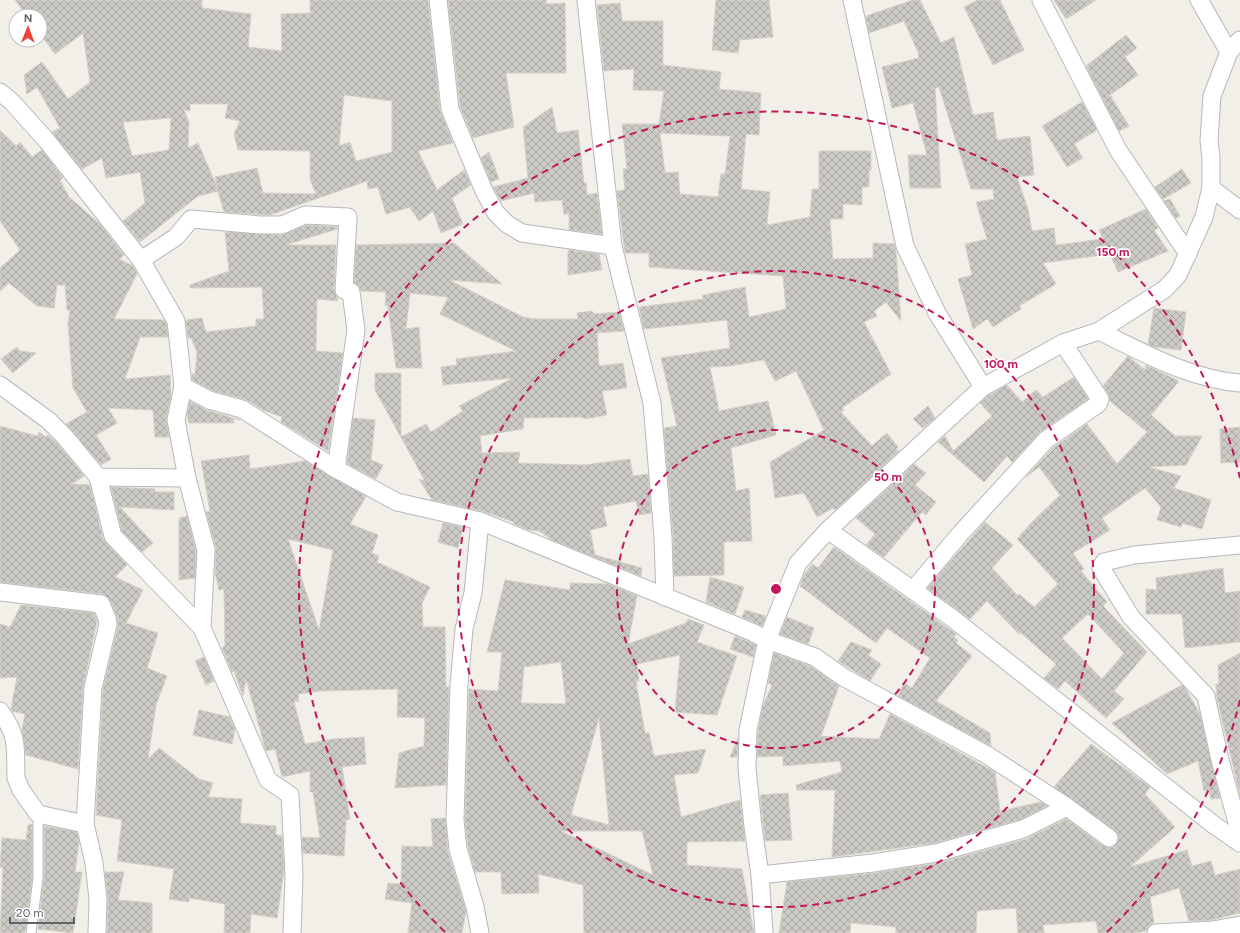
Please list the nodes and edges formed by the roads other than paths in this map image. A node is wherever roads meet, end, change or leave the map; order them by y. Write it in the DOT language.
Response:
graph roads {
  1 [pos="438,0"];
  2 [pos="586,0"];
  3 [pos="852,0"];
  4 [pos="1041,0"];
  5 [pos="1199,0"];
  6 [pos="1234,46"];
  7 [pos="0,92"];
  8 [pos="1211,188"];
  9 [pos="1240,210"];
  10 [pos="613,246"];
  11 [pos="1188,254"];
  12 [pos="141,260"];
  13 [pos="1099,331"];
  14 [pos="1063,343"];
  15 [pos="1240,383"];
  16 [pos="0,385"];
  17 [pos="183,386"];
  18 [pos="983,388"];
  19 [pos="336,469"];
  20 [pos="98,477"];
  21 [pos="187,478"];
  22 [pos="480,521"];
  23 [pos="828,530"];
  24 [pos="1240,545"];
  25 [pos="913,590"];
  26 [pos="0,592"];
  27 [pos="665,597"];
  28 [pos="202,628"];
  29 [pos="767,640"];
  30 [pos="0,711"];
  31 [pos="1067,807"];
  32 [pos="38,814"];
  33 [pos="85,824"];
  34 [pos="1109,838"];
  35 [pos="1238,841"];
  36 [pos="760,875"];
  37 [pos="1240,925"];
  38 [pos="31,933"];
  39 [pos="97,933"];
  40 [pos="292,933"];
  41 [pos="480,933"];
  42 [pos="764,933"];
  43 [pos="1156,933"];
  1 -- 10 [label="street"];
  2 -- 10 [label="street"];
  3 -- 18 [label="street"];
  4 -- 11 [label="street"];
  5 -- 6 [label="street"];
  6 -- 8 [label="street"];
  7 -- 12 [label="street"];
  8 -- 9 [label="street"];
  8 -- 11 [label="street"];
  10 -- 27 [label="street"];
  11 -- 13 [label="street"];
  12 -- 17 [label="street"];
  12 -- 19 [label="street"];
  13 -- 14 [label="street"];
  13 -- 15 [label="street"];
  14 -- 18 [label="street"];
  14 -- 25 [label="street"];
  16 -- 20 [label="street"];
  17 -- 19 [label="street"];
  17 -- 21 [label="street"];
  18 -- 23 [label="street"];
  19 -- 22 [label="street"];
  20 -- 21 [label="street"];
  20 -- 28 [label="street"];
  21 -- 28 [label="street"];
  22 -- 27 [label="street"];
  22 -- 41 [label="street"];
  23 -- 25 [label="street"];
  23 -- 29 [label="street"];
  24 -- 35 [label="street"];
  25 -- 35 [label="street"];
  26 -- 33 [label="street"];
  27 -- 29 [label="street"];
  28 -- 40 [label="street"];
  29 -- 31 [label="street"];
  29 -- 36 [label="street"];
  30 -- 32 [label="street"];
  31 -- 34 [label="street"];
  31 -- 36 [label="street"];
  32 -- 33 [label="street"];
  32 -- 38 [label="lane"];
  33 -- 39 [label="street"];
  36 -- 42 [label="street"];
  37 -- 43 [label="street"];
}
